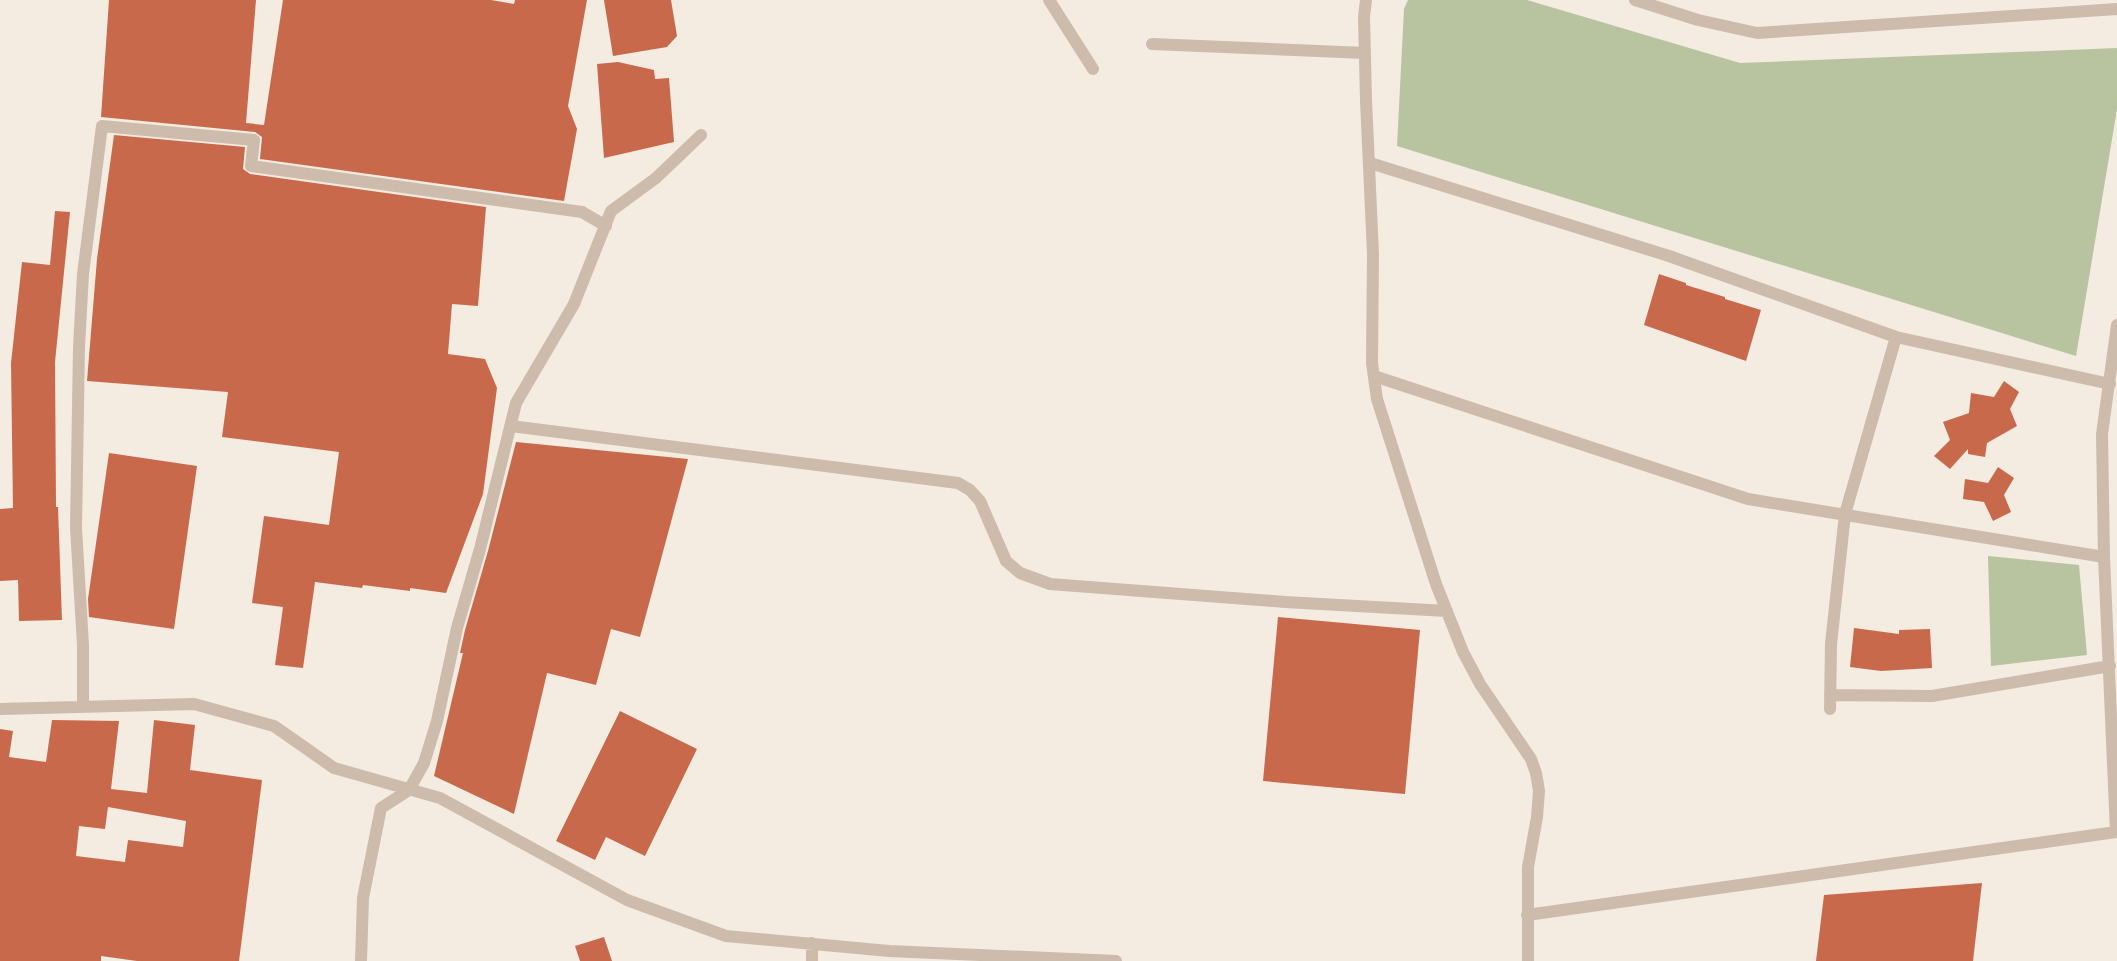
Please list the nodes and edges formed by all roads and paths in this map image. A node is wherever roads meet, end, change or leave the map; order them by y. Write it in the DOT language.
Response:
graph roads {
  1 [pos="1049,0"];
  2 [pos="1366,0"];
  3 [pos="1635,0"];
  4 [pos="2117,9"];
  5 [pos="1152,44"];
  6 [pos="1365,53"];
  7 [pos="1093,69"];
  8 [pos="701,135"];
  9 [pos="1370,163"];
  10 [pos="606,226"];
  11 [pos="2117,325"];
  12 [pos="1896,337"];
  13 [pos="1374,376"];
  14 [pos="2110,384"];
  15 [pos="510,426"];
  16 [pos="1845,514"];
  17 [pos="2104,558"];
  18 [pos="1447,612"];
  19 [pos="2110,666"];
  20 [pos="1830,695"];
  21 [pos="83,707"];
  22 [pos="0,709"];
  23 [pos="1830,709"];
  24 [pos="409,790"];
  25 [pos="2117,833"];
  26 [pos="1527,915"];
  27 [pos="812,943"];
  28 [pos="361,961"];
  29 [pos="812,961"];
  30 [pos="1116,961"];
  31 [pos="1528,961"];
  1 -- 7 [label="street"];
  2 -- 6 [label="street"];
  3 -- 4 [label="street"];
  5 -- 6 [label="street"];
  6 -- 9 [label="street"];
  8 -- 10 [label="street"];
  9 -- 12 [label="street"];
  9 -- 13 [label="street"];
  10 -- 15 [label="street"];
  10 -- 21 [label="street"];
  11 -- 14 [label="street"];
  12 -- 14 [label="street"];
  12 -- 16 [label="street"];
  13 -- 16 [label="street"];
  13 -- 18 [label="street"];
  14 -- 17 [label="street"];
  15 -- 18 [label="street"];
  15 -- 24 [label="street"];
  16 -- 17 [label="street"];
  16 -- 20 [label="street"];
  17 -- 19 [label="street"];
  18 -- 26 [label="street"];
  19 -- 20 [label="street"];
  19 -- 25 [label="street"];
  20 -- 23 [label="street"];
  21 -- 22 [label="street"];
  21 -- 24 [label="street"];
  24 -- 27 [label="street"];
  24 -- 28 [label="street"];
  25 -- 26 [label="street"];
  26 -- 31 [label="street"];
  27 -- 29 [label="street"];
  27 -- 30 [label="street"];
}
